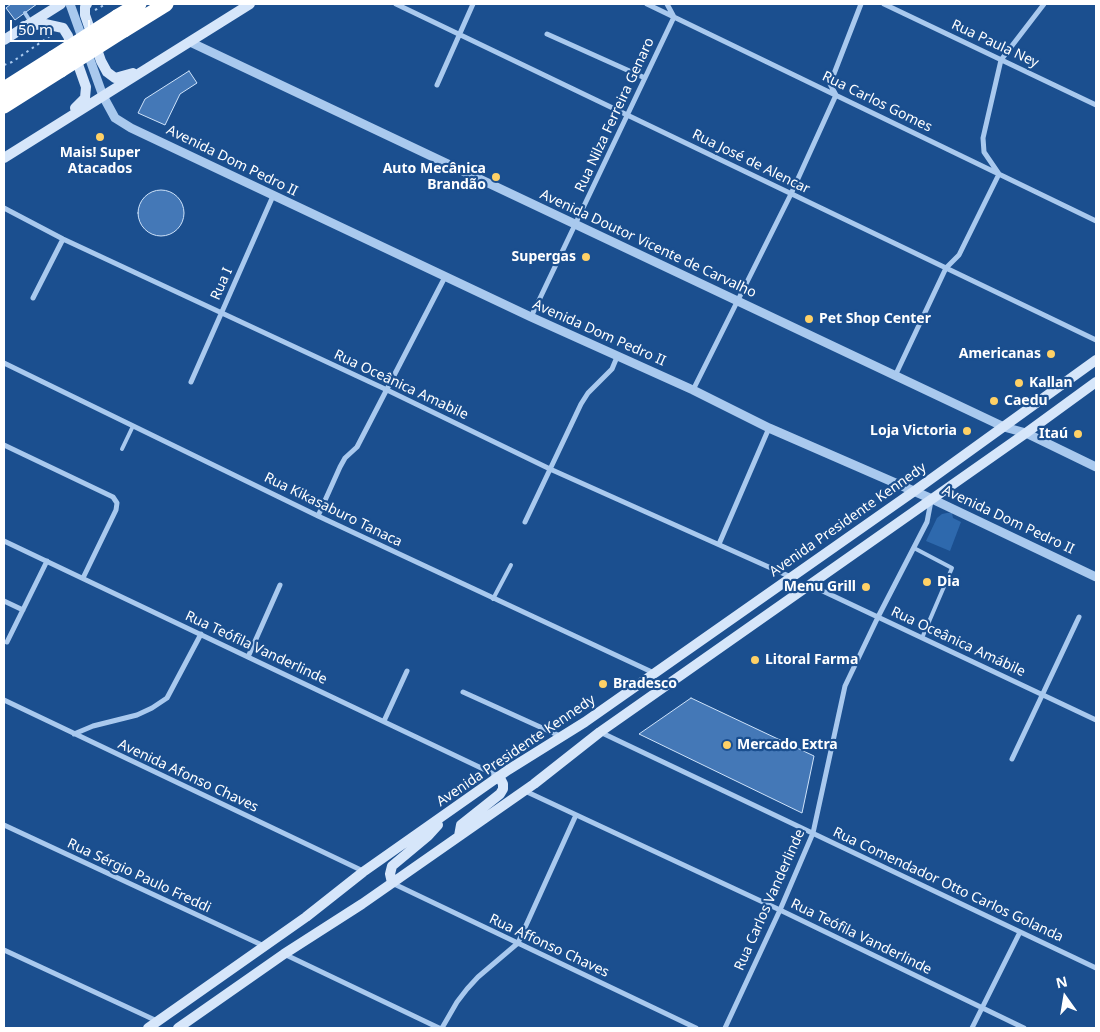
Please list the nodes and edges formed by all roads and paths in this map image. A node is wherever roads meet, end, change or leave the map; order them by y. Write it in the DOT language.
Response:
graph roads {
  1 [pos="61,4"];
  2 [pos="70,4"];
  3 [pos="87,4"];
  4 [pos="139,4"];
  5 [pos="166,4"];
  6 [pos="250,4"];
  7 [pos="396,4"];
  8 [pos="473,4"];
  9 [pos="647,4"];
  10 [pos="667,4"];
  11 [pos="861,4"];
  12 [pos="884,4"];
  13 [pos="1044,4"];
  14 [pos="25,13"];
  15 [pos="674,17"];
  16 [pos="27,24"];
  17 [pos="121,24"];
  18 [pos="459,34"];
  19 [pos="547,34"];
  20 [pos="4,40"];
  21 [pos="190,42"];
  22 [pos="1001,60"];
  23 [pos="57,64"];
  24 [pos="145,69"];
  25 [pos="645,78"];
  26 [pos="437,85"];
  27 [pos="4,89"];
  28 [pos="836,95"];
  29 [pos="103,96"];
  30 [pos="1096,105"];
  31 [pos="4,106"];
  32 [pos="627,115"];
  33 [pos="64,120"];
  34 [pos="4,158"];
  35 [pos="999,174"];
  36 [pos="791,194"];
  37 [pos="274,196"];
  38 [pos="4,208"];
  39 [pos="1096,221"];
  40 [pos="575,224"];
  41 [pos="63,239"];
  42 [pos="946,268"];
  43 [pos="445,277"];
  44 [pos="32,298"];
  45 [pos="737,301"];
  46 [pos="221,314"];
  47 [pos="531,317"];
  48 [pos="1096,340"];
  49 [pos="617,357"];
  50 [pos="1096,360"];
  51 [pos="4,363"];
  52 [pos="895,376"];
  53 [pos="191,382"];
  54 [pos="1096,382"];
  55 [pos="385,389"];
  56 [pos="693,390"];
  57 [pos="133,426"];
  58 [pos="1004,427"];
  59 [pos="769,428"];
  60 [pos="1026,433"];
  61 [pos="4,445"];
  62 [pos="122,449"];
  63 [pos="1096,467"];
  64 [pos="550,469"];
  65 [pos="913,492"];
  66 [pos="932,499"];
  67 [pos="318,516"];
  68 [pos="525,522"];
  69 [pos="4,541"];
  70 [pos="719,544"];
  71 [pos="914,548"];
  72 [pos="47,561"];
  73 [pos="510,565"];
  74 [pos="792,577"];
  75 [pos="1096,577"];
  76 [pos="83,578"];
  77 [pos="280,585"];
  78 [pos="810,585"];
  79 [pos="493,599"];
  80 [pos="4,601"];
  81 [pos="23,610"];
  82 [pos="878,617"];
  83 [pos="1079,617"];
  84 [pos="201,634"];
  85 [pos="922,638"];
  86 [pos="7,642"];
  87 [pos="248,657"];
  88 [pos="407,671"];
  89 [pos="654,673"];
  90 [pos="463,692"];
  91 [pos="1042,694"];
  92 [pos="4,700"];
  93 [pos="1096,720"];
  94 [pos="384,722"];
  95 [pos="600,732"];
  96 [pos="74,734"];
  97 [pos="561,737"];
  98 [pos="1012,759"];
  99 [pos="499,776"];
  100 [pos="525,790"];
  101 [pos="448,812"];
  102 [pos="576,816"];
  103 [pos="4,825"];
  104 [pos="813,834"];
  105 [pos="459,836"];
  106 [pos="363,872"];
  107 [pos="392,883"];
  108 [pos="780,910"];
  109 [pos="1020,932"];
  110 [pos="518,943"];
  111 [pos="265,946"];
  112 [pos="4,950"];
  113 [pos="284,954"];
  114 [pos="1096,968"];
  115 [pos="982,1008"];
  116 [pos="158,1022"];
  117 [pos="148,1028"];
  118 [pos="179,1028"];
  119 [pos="440,1028"];
  120 [pos="696,1028"];
  121 [pos="725,1028"];
  122 [pos="972,1028"];
  123 [pos="1024,1028"];
  1 -- 16 [label="main road"];
  2 -- 29 [label="street, Avenida Dom Pedro II"];
  3 -- 24 [label="main road"];
  4 -- 17 [label="highway"];
  5 -- 17 [label="highway"];
  6 -- 21 [label="main road"];
  7 -- 18 [label="street, Rua José de Alencar"];
  8 -- 18 [label="street"];
  9 -- 15 [label="street, Rua Carlos Gomes"];
  10 -- 15 [label="street"];
  11 -- 28 [label="street"];
  12 -- 22 [label="street, Rua Paula Ney"];
  13 -- 22 [label="street"];
  14 -- 16 [label="lane"];
  15 -- 25 [label="street, Rua Nilza Ferreira Genaro"];
  15 -- 28 [label="street, Rua Carlos Gomes"];
  16 -- 20 [label="main road"];
  16 -- 33 [label="main road"];
  17 -- 23 [label="highway, bridge"];
  18 -- 26 [label="street"];
  18 -- 32 [label="street, Rua José de Alencar"];
  19 -- 25 [label="street"];
  21 -- 24 [label="main road"];
  21 -- 40 [label="street, Avenida Doutor Vicente de Carvalho"];
  22 -- 30 [label="street, Rua Paula Ney"];
  22 -- 35 [label="street"];
  23 -- 27 [label="highway"];
  23 -- 31 [label="highway"];
  24 -- 29 [label="main road"];
  25 -- 32 [label="street, Rua Nilza Ferreira Genaro"];
  28 -- 35 [label="street, Rua Carlos Gomes"];
  28 -- 36 [label="street"];
  29 -- 33 [label="main road"];
  29 -- 37 [label="street, Avenida Dom Pedro II"];
  32 -- 36 [label="street, Rua José de Alencar"];
  32 -- 40 [label="street, Rua Nilza Ferreira Genaro"];
  33 -- 34 [label="main road"];
  35 -- 39 [label="street, Rua Carlos Gomes"];
  35 -- 42 [label="street"];
  36 -- 42 [label="street, Rua José de Alencar"];
  36 -- 45 [label="street"];
  37 -- 43 [label="street, Avenida Dom Pedro II"];
  37 -- 46 [label="street, Rua I"];
  38 -- 41 [label="street, Rua Oceânica Amabile"];
  40 -- 45 [label="street, Avenida Doutor Vicente de Carvalho"];
  40 -- 47 [label="street, Rua Nilza Ferreira Genaro"];
  41 -- 44 [label="street"];
  41 -- 46 [label="street, Rua Oceânica Amabile"];
  42 -- 48 [label="street, Rua José de Alencar"];
  42 -- 52 [label="street"];
  43 -- 47 [label="street, Avenida Dom Pedro II"];
  43 -- 55 [label="street"];
  45 -- 52 [label="street, Avenida Doutor Vicente de Carvalho"];
  45 -- 56 [label="street"];
  46 -- 53 [label="street, Rua I"];
  46 -- 55 [label="street, Rua Oceânica Amabile"];
  47 -- 49 [label="street, Avenida Dom Pedro II"];
  49 -- 56 [label="street, Avenida Dom Pedro II"];
  49 -- 64 [label="street"];
  50 -- 58 [label="main road, Avenida Presidente Kennedy"];
  51 -- 57 [label="street, Rua Kikasaburo Tanaca"];
  52 -- 58 [label="street, Avenida Doutor Vicente de Carvalho"];
  54 -- 60 [label="main road"];
  55 -- 64 [label="street, Rua Oceânica Amabile"];
  55 -- 67 [label="street"];
  56 -- 59 [label="street, Avenida Dom Pedro II"];
  57 -- 62 [label="lane"];
  57 -- 67 [label="street, Rua Kikasaburo Tanaca"];
  58 -- 60 [label="street, Avenida Doutor Vicente de Carvalho"];
  58 -- 65 [label="main road, Avenida Presidente Kennedy"];
  59 -- 65 [label="street, Avenida Dom Pedro II"];
  59 -- 70 [label="street"];
  60 -- 63 [label="street, Avenida Doutor Vicente de Carvalho"];
  60 -- 66 [label="main road"];
  61 -- 76 [label="street"];
  64 -- 68 [label="street"];
  64 -- 70 [label="street, Rua Oceânica Amabile"];
  65 -- 66 [label="street, Avenida Dom Pedro II"];
  65 -- 74 [label="main road, Avenida Presidente Kennedy"];
  66 -- 71 [label="street, Rua Carlos Vanderlinde"];
  66 -- 75 [label="street, Avenida Dom Pedro II"];
  66 -- 78 [label="main road"];
  67 -- 79 [label="street, Rua Kikasaburo Tanaca"];
  69 -- 72 [label="street, Rua Teófila Vanderlinde"];
  70 -- 74 [label="street, Rua Oceânica Amabile"];
  71 -- 82 [label="street, Rua Carlos Vanderlinde"];
  71 -- 85 [label="lane"];
  72 -- 76 [label="street, Rua Teófila Vanderlinde"];
  72 -- 81 [label="street"];
  73 -- 79 [label="lane"];
  74 -- 89 [label="main road, Avenida Presidente Kennedy"];
  76 -- 84 [label="street, Rua Teófila Vanderlinde"];
  77 -- 87 [label="street"];
  78 -- 82 [label="street, Rua Oceânica Amábile"];
  78 -- 95 [label="main road"];
  79 -- 89 [label="street, Rua Kikasaburo Tanaca"];
  80 -- 81 [label="street"];
  81 -- 86 [label="street"];
  82 -- 85 [label="street, Rua Oceânica Amábile"];
  82 -- 104 [label="street, Rua Carlos Vanderlinde"];
  83 -- 91 [label="street"];
  84 -- 87 [label="street, Rua Teófila Vanderlinde"];
  84 -- 96 [label="street"];
  85 -- 91 [label="street, Rua Oceânica Amábile"];
  87 -- 94 [label="street, Rua Teófila Vanderlinde"];
  88 -- 94 [label="street"];
  89 -- 97 [label="main road, Avenida Presidente Kennedy"];
  90 -- 97 [label="street"];
  91 -- 93 [label="street, Rua Oceânica Amábile"];
  91 -- 98 [label="street"];
  92 -- 96 [label="street, Avenida Afonso Chaves"];
  94 -- 99 [label="street, Rua Teófila Vanderlinde"];
  95 -- 100 [label="main road"];
  95 -- 104 [label="street, Rua Comendador Otto Carlos Golanda"];
  96 -- 106 [label="street, Avenida Afonso Chaves"];
  97 -- 99 [label="main road, Avenida Presidente Kennedy"];
  99 -- 101 [label="main road, Avenida Presidente Kennedy"];
  99 -- 105 [label="main road"];
  100 -- 102 [label="street, Rua Teófila Vanderlinde"];
  100 -- 105 [label="main road"];
  101 -- 106 [label="main road, Avenida Presidente Kennedy"];
  101 -- 107 [label="main road"];
  102 -- 108 [label="street, Rua Teófila Vanderlinde"];
  102 -- 110 [label="street"];
  103 -- 111 [label="street, Rua Sérgio Paulo Freddi"];
  104 -- 108 [label="street, Rua Carlos Vanderlinde"];
  104 -- 109 [label="street, Rua Comendador Otto Carlos Golanda"];
  105 -- 107 [label="main road"];
  106 -- 111 [label="main road, Avenida Presidente Kennedy"];
  107 -- 110 [label="street, Rua Affonso Chaves"];
  107 -- 113 [label="main road"];
  108 -- 115 [label="street, Rua Teófila Vanderlinde"];
  108 -- 121 [label="street, Rua Carlos Vanderlinde"];
  109 -- 114 [label="street, Rua Comendador Otto Carlos Golanda"];
  109 -- 115 [label="street"];
  110 -- 119 [label="street"];
  110 -- 120 [label="street, Rua Affonso Chaves"];
  111 -- 116 [label="main road, Avenida Presidente Kennedy"];
  112 -- 116 [label="street"];
  113 -- 118 [label="main road"];
  113 -- 119 [label="street"];
  115 -- 122 [label="street"];
  115 -- 123 [label="street, Rua Teófila Vanderlinde"];
  116 -- 117 [label="main road, Avenida Presidente Kennedy"];
}
